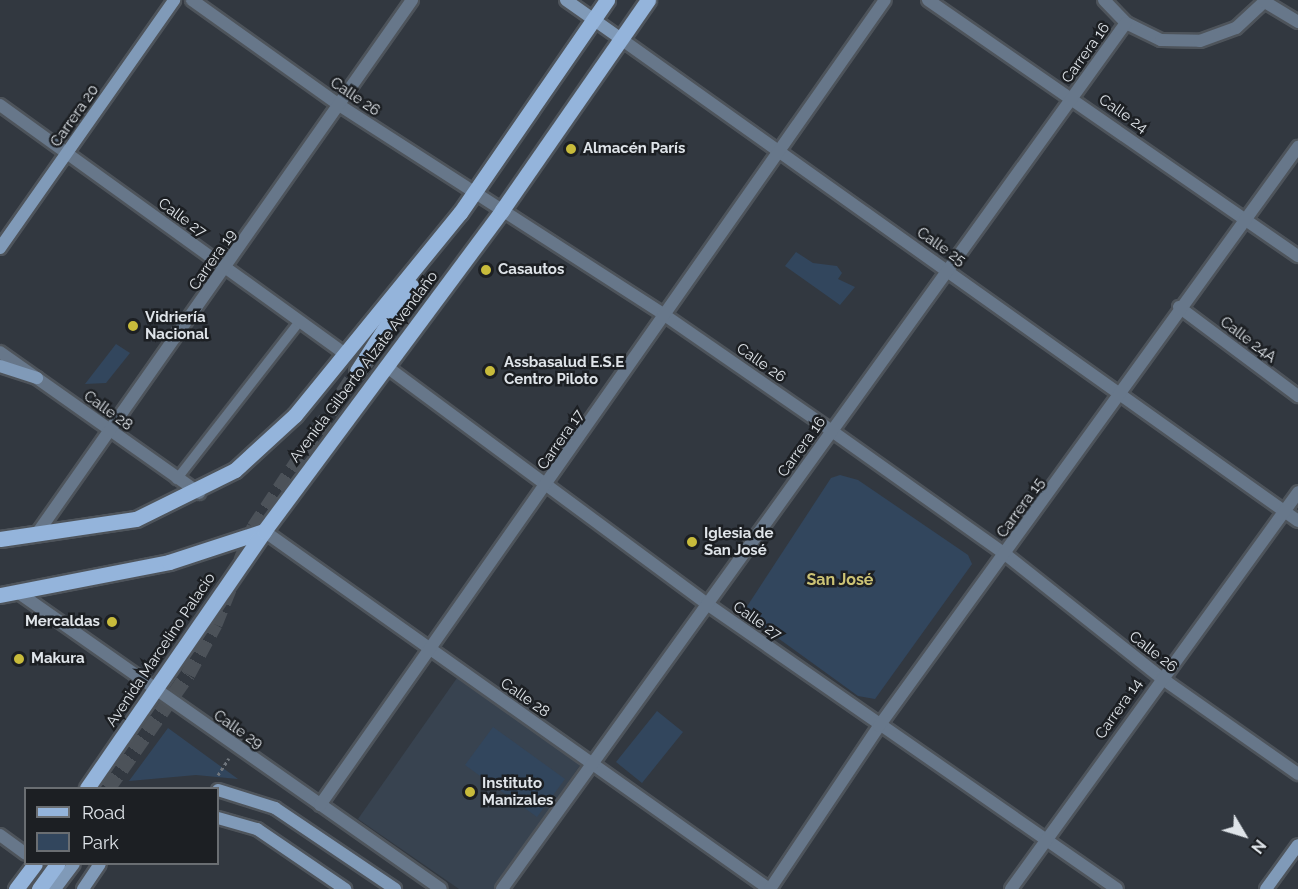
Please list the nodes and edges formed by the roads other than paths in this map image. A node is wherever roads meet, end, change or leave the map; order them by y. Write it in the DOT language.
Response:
graph roads {
  1 [pos="174,0"];
  2 [pos="192,0"];
  3 [pos="412,0"];
  4 [pos="566,0"];
  5 [pos="607,0"];
  6 [pos="648,0"];
  7 [pos="885,0"];
  8 [pos="928,0"];
  9 [pos="1104,0"];
  10 [pos="1266,1"];
  11 [pos="593,20"];
  12 [pos="1298,22"];
  13 [pos="1126,23"];
  14 [pos="621,39"];
  15 [pos="1073,97"];
  16 [pos="0,105"];
  17 [pos="339,105"];
  18 [pos="1298,147"];
  19 [pos="779,152"];
  20 [pos="66,153"];
  21 [pos="473,192"];
  22 [pos="502,210"];
  23 [pos="460,213"];
  24 [pos="1245,218"];
  25 [pos="0,248"];
  26 [pos="1298,255"];
  27 [pos="225,268"];
  28 [pos="948,270"];
  29 [pos="1179,307"];
  30 [pos="666,316"];
  31 [pos="299,321"];
  32 [pos="0,352"];
  33 [pos="346,355"];
  34 [pos="0,366"];
  35 [pos="387,367"];
  36 [pos="357,371"];
  37 [pos="37,378"];
  38 [pos="1122,395"];
  39 [pos="1298,396"];
  40 [pos="110,431"];
  41 [pos="832,431"];
  42 [pos="176,479"];
  43 [pos="546,486"];
  44 [pos="1298,492"];
  45 [pos="199,493"];
  46 [pos="1284,511"];
  47 [pos="1298,521"];
  48 [pos="264,531"];
  49 [pos="36,535"];
  50 [pos="0,539"];
  51 [pos="1005,554"];
  52 [pos="19,593"];
  53 [pos="0,595"];
  54 [pos="707,604"];
  55 [pos="428,649"];
  56 [pos="1160,677"];
  57 [pos="155,691"];
  58 [pos="879,726"];
  59 [pos="593,763"];
  60 [pos="1298,774"];
  61 [pos="217,786"];
  62 [pos="88,787"];
  63 [pos="320,805"];
  64 [pos="219,818"];
  65 [pos="0,835"];
  66 [pos="1047,836"];
  67 [pos="1298,845"];
  68 [pos="24,853"];
  69 [pos="1298,855"];
  70 [pos="34,865"];
  71 [pos="56,865"];
  72 [pos="73,865"];
  73 [pos="99,865"];
  74 [pos="1282,867"];
  75 [pos="16,889"];
  76 [pos="39,889"];
  77 [pos="55,889"];
  78 [pos="83,889"];
  79 [pos="345,889"];
  80 [pos="395,889"];
  81 [pos="441,889"];
  82 [pos="502,889"];
  83 [pos="770,889"];
  84 [pos="1011,889"];
  85 [pos="1117,889"];
  86 [pos="1266,889"];
  1 -- 20 [label="main road, Carrera 20"];
  2 -- 17 [label="street, Calle 26"];
  3 -- 17 [label="street, Carrera 19"];
  4 -- 11 [label="main road, Calle 25"];
  5 -- 11 [label="main road, Avenida Gilberto Alzate Avendaño"];
  6 -- 14 [label="main road, Avenida Gilberto Alzate Avendaño"];
  7 -- 19 [label="street, Carrera 17"];
  8 -- 15 [label="street, Calle 24"];
  9 -- 13 [label="street"];
  10 -- 12 [label="street"];
  10 -- 13 [label="street"];
  11 -- 14 [label="main road, Calle 25"];
  11 -- 21 [label="main road, Avenida Gilberto Alzate Avendaño"];
  13 -- 15 [label="street, Carrera 16"];
  14 -- 19 [label="street, Calle 25"];
  14 -- 22 [label="main road, Avenida Gilberto Alzate Avendaño"];
  15 -- 24 [label="street, Calle 24"];
  15 -- 28 [label="street, Carrera 16"];
  16 -- 20 [label="street, Calle 27"];
  17 -- 21 [label="street, Calle 26"];
  17 -- 27 [label="street, Carrera 19"];
  18 -- 24 [label="street, Carrera 15"];
  19 -- 28 [label="street, Calle 25"];
  19 -- 30 [label="street, Carrera 17"];
  20 -- 25 [label="main road, Carrera 20"];
  20 -- 27 [label="street, Calle 27"];
  21 -- 22 [label="street, Calle 26"];
  21 -- 23 [label="main road, Avenida Gilberto Alzate Avendaño"];
  22 -- 30 [label="street, Calle 26"];
  22 -- 35 [label="main road, Avenida Gilberto Alzate Avendaño"];
  23 -- 33 [label="main road, Avenida Gilberto Alzate Avendaño"];
  23 -- 36 [label="main road"];
  24 -- 26 [label="street, Calle 24"];
  24 -- 29 [label="street, Carrera 15"];
  27 -- 31 [label="street, Calle 27"];
  27 -- 40 [label="street, Carrera 19"];
  28 -- 38 [label="street, Calle 25"];
  28 -- 41 [label="street, Carrera 16"];
  29 -- 38 [label="street, Carrera 15"];
  29 -- 39 [label="street, Calle 24A"];
  30 -- 41 [label="street, Calle 26"];
  30 -- 43 [label="street, Carrera 17"];
  31 -- 33 [label="street, Calle 27"];
  31 -- 42 [label="lane"];
  32 -- 37 [label="street, Calle 28"];
  33 -- 45 [label="main road, Avenida Gilberto Alzate Avendaño"];
  34 -- 37 [label="main road"];
  35 -- 43 [label="street, Calle 27"];
  35 -- 48 [label="main road, Avenida Gilberto Alzate Avendaño"];
  37 -- 40 [label="street, Calle 28"];
  38 -- 46 [label="street, Calle 25"];
  38 -- 51 [label="street, Carrera 15"];
  40 -- 42 [label="street, Calle 28"];
  40 -- 49 [label="street, Carrera 19"];
  41 -- 51 [label="street, Calle 26"];
  41 -- 54 [label="street, Carrera 16"];
  42 -- 45 [label="street, Calle 28"];
  43 -- 54 [label="street, Calle 27"];
  43 -- 55 [label="street, Carrera 17"];
  44 -- 46 [label="street, Carrera 14"];
  45 -- 49 [label="main road, Avenida Gilberto Alzate Avendaño"];
  46 -- 47 [label="street, Calle 25"];
  46 -- 56 [label="street, Carrera 14"];
  48 -- 52 [label="main road"];
  48 -- 55 [label="street, Calle 28"];
  48 -- 57 [label="main road, Avenida Marcelino Palacio"];
  49 -- 50 [label="main road, Avenida Gilberto Alzate Avendaño"];
  51 -- 56 [label="street, Calle 26"];
  51 -- 58 [label="street, Carrera 15"];
  52 -- 53 [label="main road"];
  52 -- 57 [label="street, Calle 29"];
  54 -- 58 [label="street, Calle 27"];
  54 -- 59 [label="street, Carrera 16"];
  55 -- 59 [label="street, Calle 28"];
  55 -- 63 [label="street, Carrera 17"];
  56 -- 60 [label="street, Calle 26"];
  56 -- 66 [label="street, Carrera 14"];
  57 -- 62 [label="main road, Avenida Marcelino Palacio"];
  57 -- 63 [label="street, Calle 29"];
  58 -- 66 [label="street, Calle 27"];
  58 -- 83 [label="street, Carrera 15"];
  59 -- 82 [label="street, Carrera 16"];
  59 -- 83 [label="street, Calle 28"];
  61 -- 80 [label="main road"];
  63 -- 81 [label="street, Calle 29"];
  64 -- 79 [label="main road"];
  65 -- 68 [label="street"];
  66 -- 84 [label="street, Carrera 14"];
  66 -- 85 [label="street, Calle 27"];
  67 -- 74 [label="main road"];
  69 -- 74 [label="street"];
  70 -- 75 [label="main road"];
  71 -- 76 [label="main road"];
  72 -- 77 [label="main road"];
  73 -- 78 [label="main road"];
  74 -- 86 [label="main road"];
}
